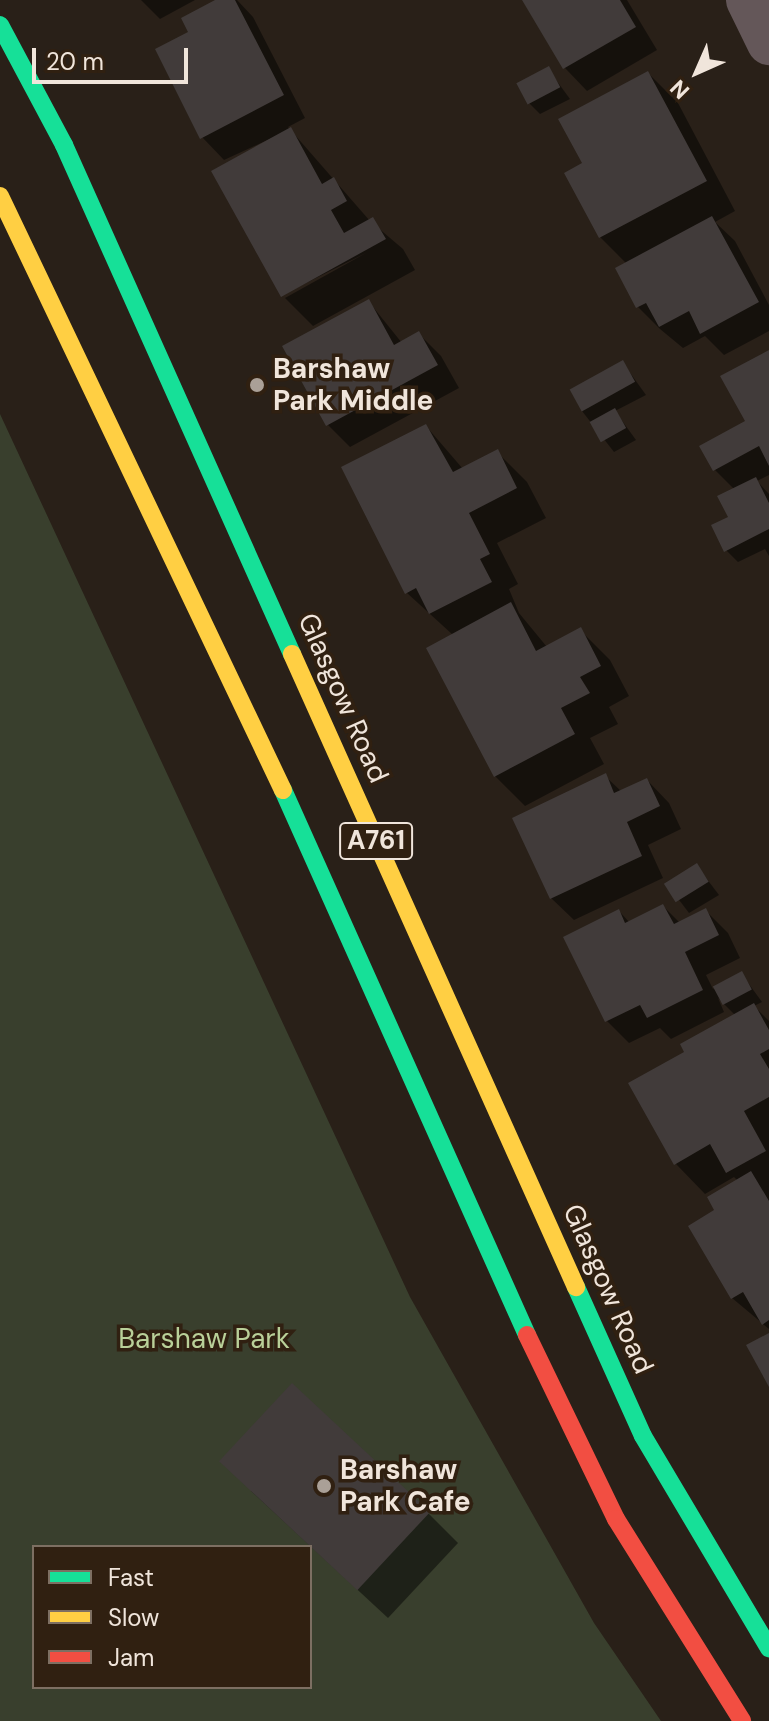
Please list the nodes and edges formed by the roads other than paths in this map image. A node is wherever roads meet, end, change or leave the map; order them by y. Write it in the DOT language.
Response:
graph roads {
  1 [pos="748,0"];
  2 [pos="0,25"];
  3 [pos="769,43"];
  4 [pos="0,196"];
  5 [pos="769,1648"];
  6 [pos="742,1721"];
  1 -- 3 [label="street"];
  2 -- 5 [label="main road, Glasgow Road / A761"];
  4 -- 6 [label="main road, A761"];
}
